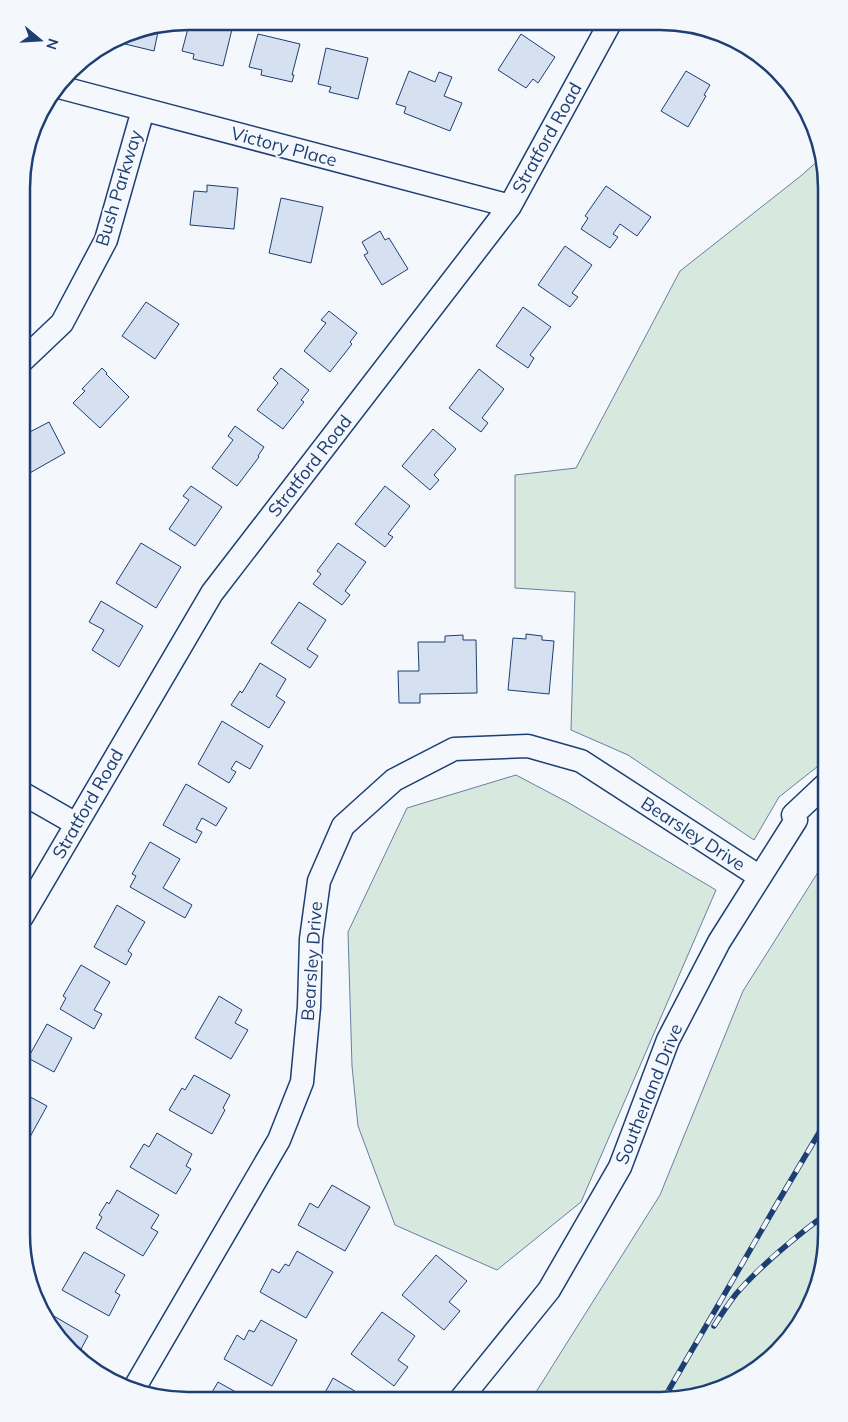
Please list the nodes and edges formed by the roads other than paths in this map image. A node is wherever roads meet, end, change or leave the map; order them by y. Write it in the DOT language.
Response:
graph roads {
  1 [pos="606,30"];
  2 [pos="65,89"];
  3 [pos="143,110"];
  4 [pos="510,206"];
  5 [pos="30,353"];
  6 [pos="818,790"];
  7 [pos="30,798"];
  8 [pos="76,824"];
  9 [pos="760,877"];
  10 [pos="30,904"];
  11 [pos="137,1384"];
  12 [pos="466,1392"];
  1 -- 4 [label="street, Stratford Road"];
  2 -- 3 [label="street, Victory Place"];
  3 -- 4 [label="street, Victory Place"];
  3 -- 5 [label="street, Bush Parkway"];
  4 -- 8 [label="street, Stratford Road"];
  6 -- 9 [label="street, Southerland Drive"];
  7 -- 8 [label="street"];
  8 -- 10 [label="street, Stratford Road"];
  9 -- 11 [label="street, Bearsley Drive"];
  9 -- 12 [label="street, Southerland Drive"];
}
